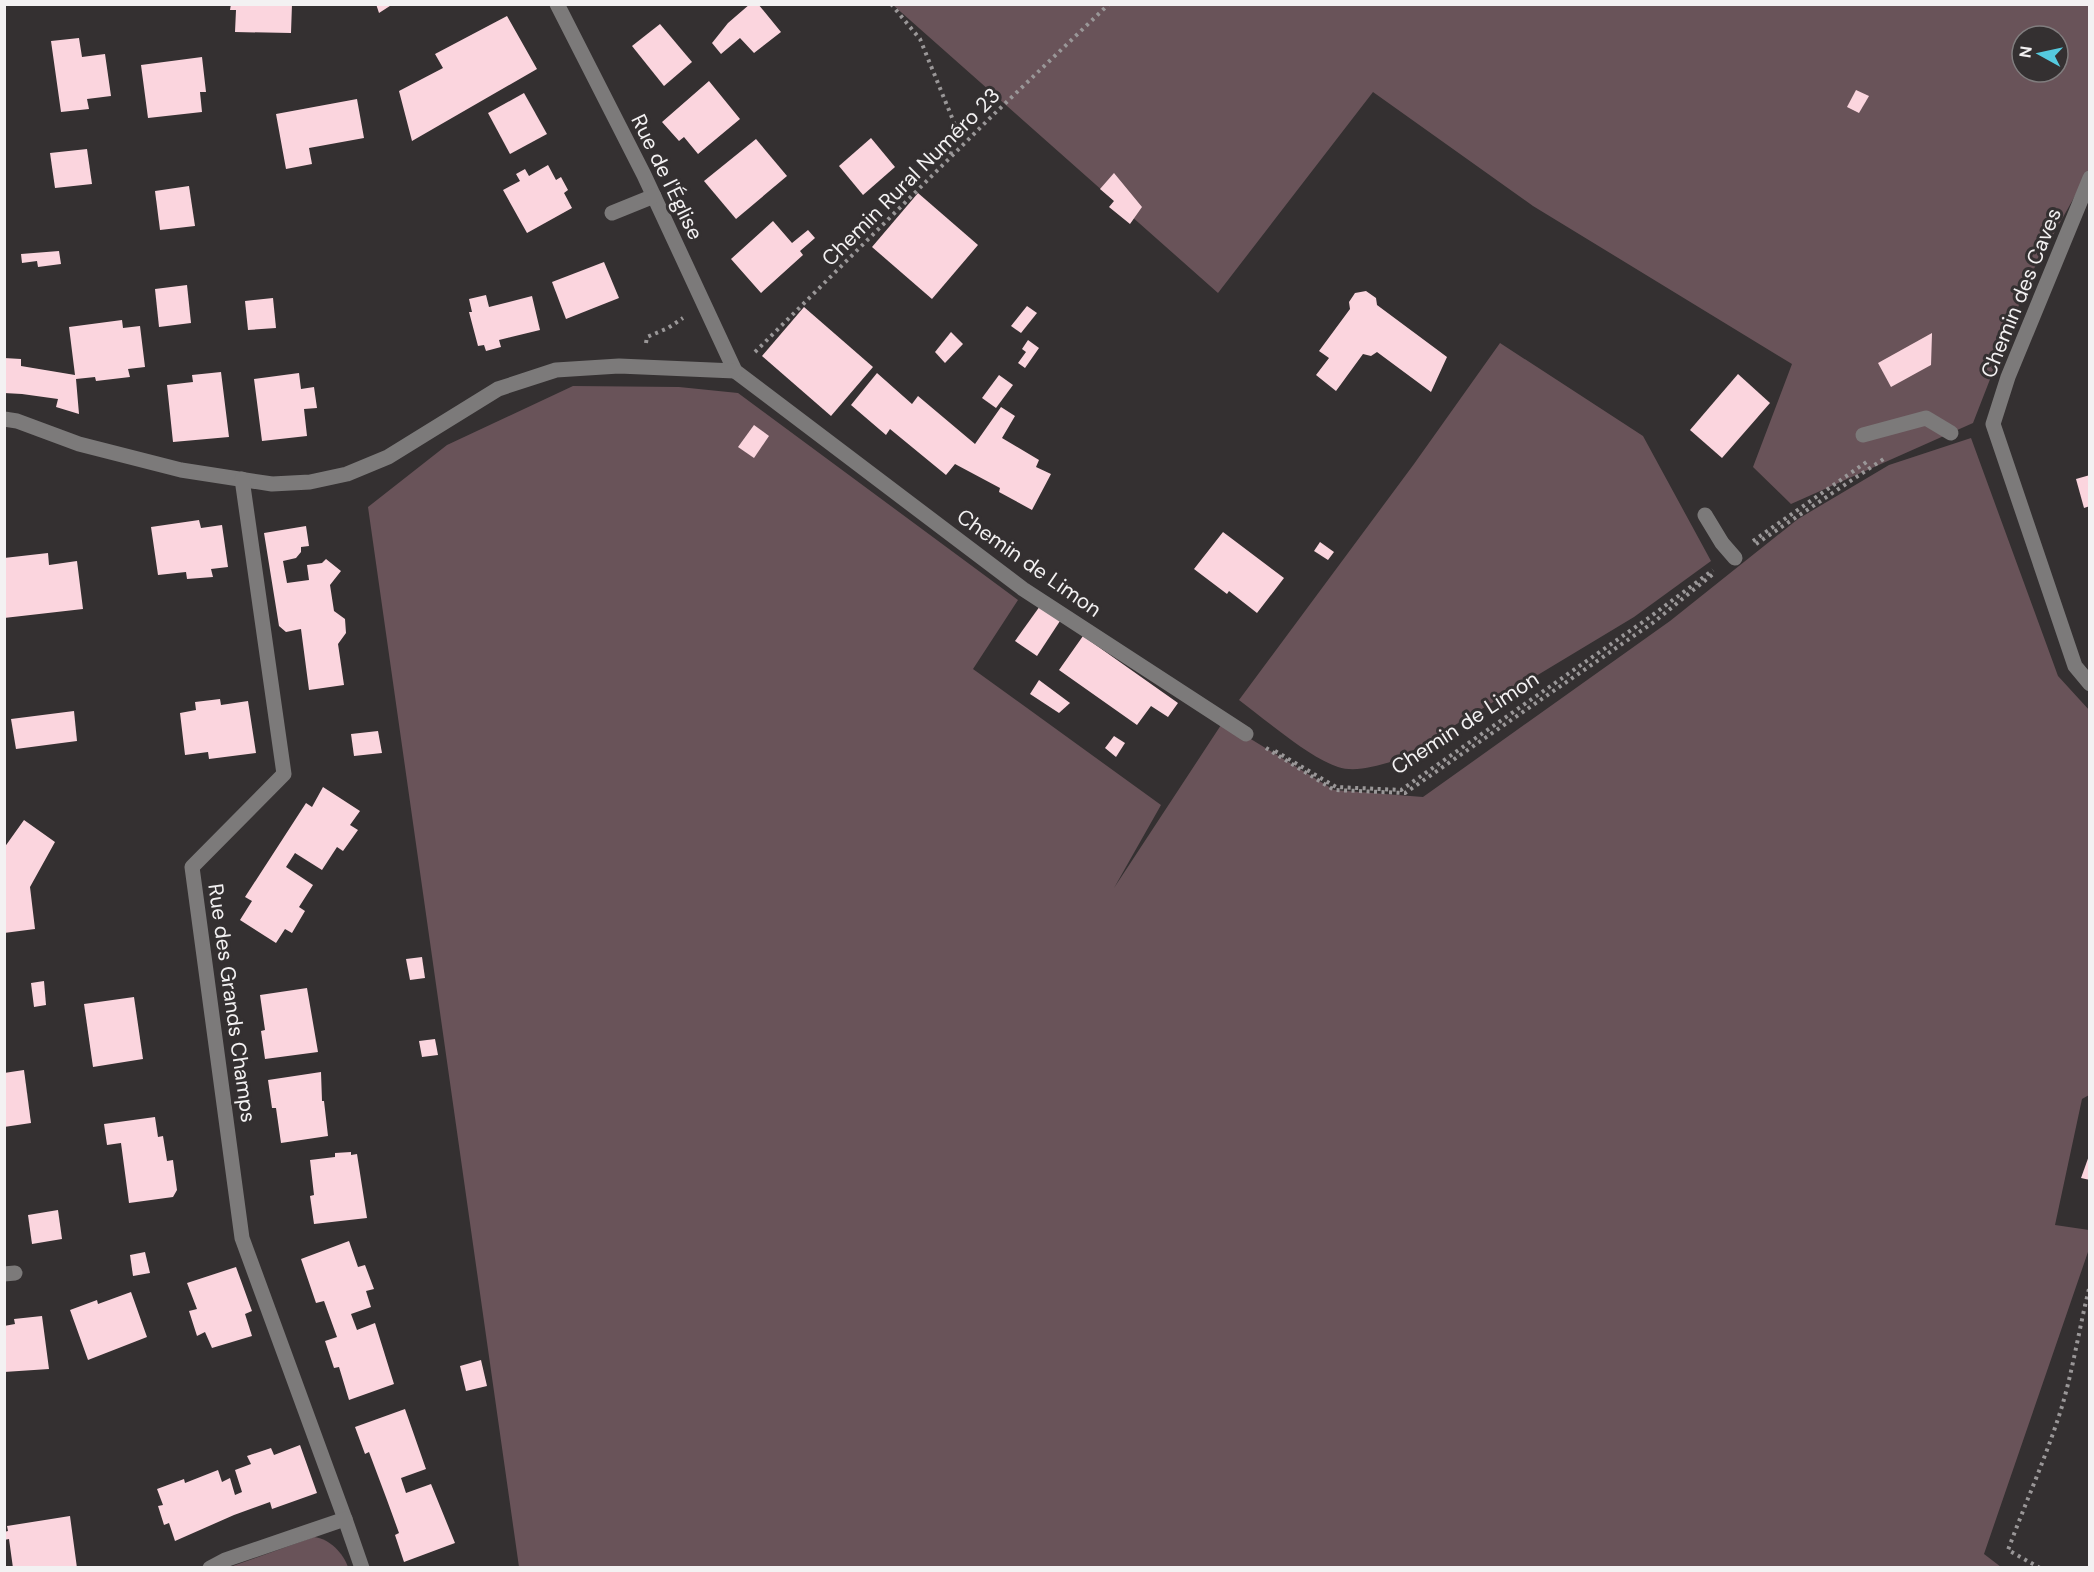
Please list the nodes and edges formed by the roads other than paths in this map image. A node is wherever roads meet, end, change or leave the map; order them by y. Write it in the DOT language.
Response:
graph roads {
  1 [pos="557,4"];
  2 [pos="2090,178"];
  3 [pos="654,196"];
  4 [pos="612,213"];
  5 [pos="735,371"];
  6 [pos="4,419"];
  7 [pos="1951,433"];
  8 [pos="1863,435"];
  9 [pos="242,478"];
  10 [pos="1705,515"];
  11 [pos="1734,557"];
  12 [pos="2090,684"];
  13 [pos="1246,734"];
  14 [pos="345,1519"];
  15 [pos="210,1568"];
  16 [pos="362,1568"];
  1 -- 3 [label="street, Rue de l'Église"];
  2 -- 12 [label="street, Chemin des Caves"];
  3 -- 4 [label="street"];
  3 -- 5 [label="street, Rue de l'Église"];
  5 -- 9 [label="street"];
  5 -- 13 [label="street, Chemin de Limon"];
  6 -- 9 [label="street"];
  7 -- 8 [label="street"];
  9 -- 14 [label="street, Rue des Grands Champs"];
  10 -- 11 [label="street"];
  14 -- 15 [label="street"];
  14 -- 16 [label="street, Rue des Grands Champs"];
}
